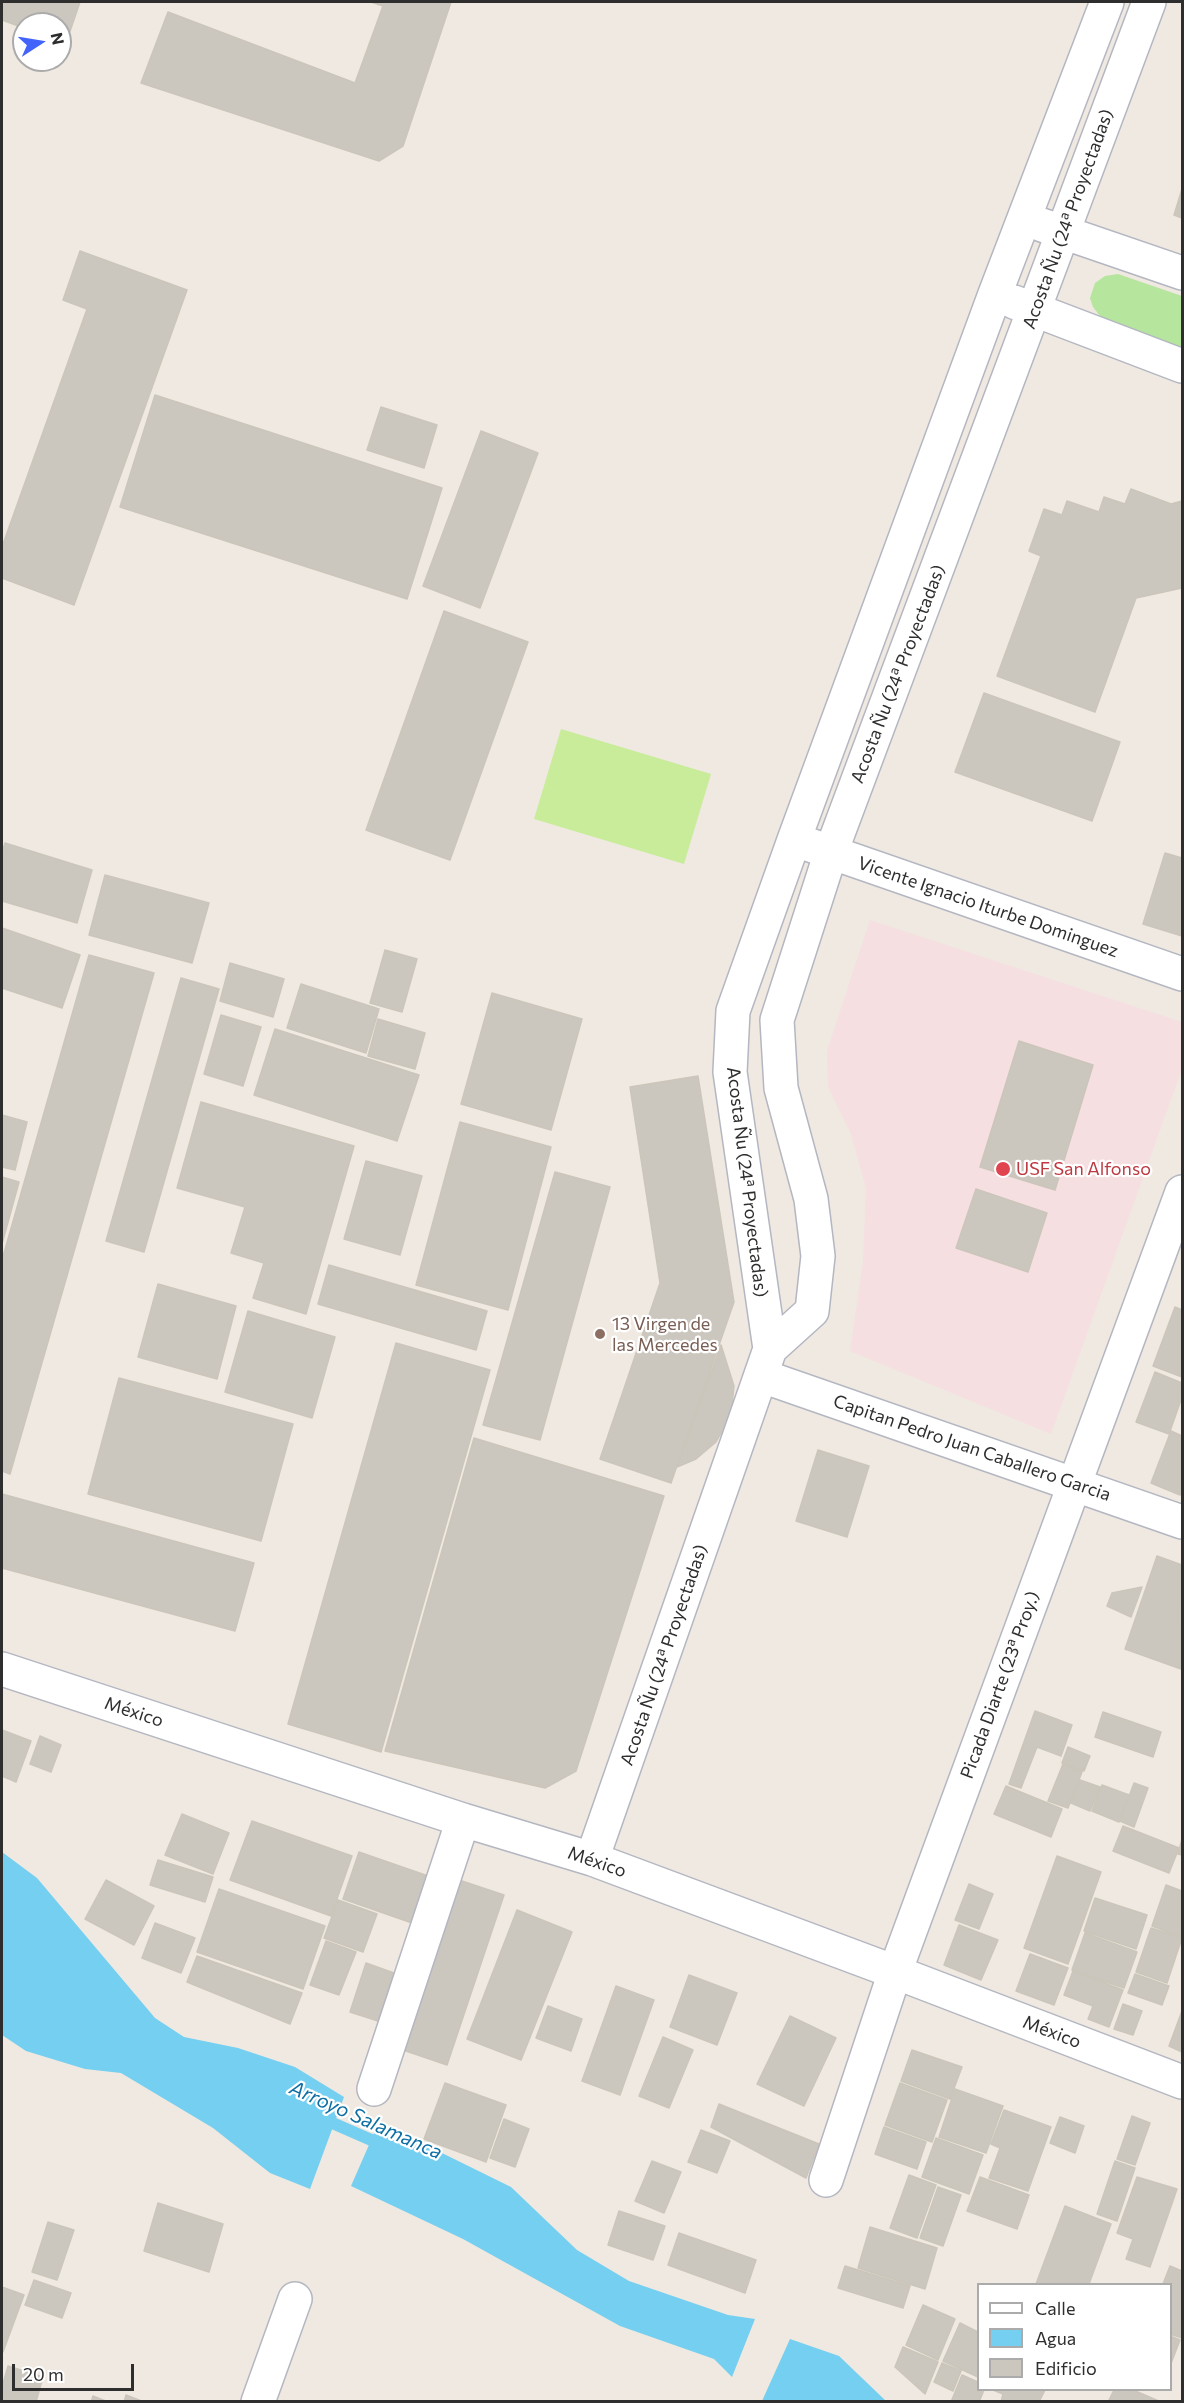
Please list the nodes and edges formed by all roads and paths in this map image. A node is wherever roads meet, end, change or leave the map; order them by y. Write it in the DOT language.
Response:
graph roads {
  1 [pos="1107,2"];
  2 [pos="1149,2"];
  3 [pos="1024,218"];
  4 [pos="1063,232"];
  5 [pos="1182,273"];
  6 [pos="995,294"];
  7 [pos="1034,311"];
  8 [pos="1182,366"];
  9 [pos="794,840"];
  10 [pos="831,852"];
  11 [pos="1182,974"];
  12 [pos="1182,1192"];
  13 [pos="766,1362"];
  14 [pos="1074,1483"];
  15 [pos="1182,1522"];
  16 [pos="2,1669"];
  17 [pos="463,1820"];
  18 [pos="592,1859"];
  19 [pos="895,1972"];
  20 [pos="1182,2082"];
  21 [pos="374,2088"];
  22 [pos="826,2180"];
  23 [pos="295,2299"];
  24 [pos="258,2402"];
  1 -- 3 [label="street, Acosta Ñu (24ª Proyectadas)"];
  2 -- 4 [label="street, Acosta Ñu (24ª Proyectadas)"];
  3 -- 4 [label="street"];
  3 -- 6 [label="street, Acosta Ñu (24ª Proyectadas)"];
  4 -- 5 [label="street"];
  4 -- 7 [label="street, Acosta Ñu (24ª Proyectadas)"];
  6 -- 7 [label="street"];
  6 -- 9 [label="street, Acosta Ñu (24ª Proyectadas)"];
  7 -- 8 [label="street"];
  7 -- 10 [label="street, Acosta Ñu (24ª Proyectadas)"];
  9 -- 10 [label="street, Vicente Ignacio Iturbe Dominguez"];
  9 -- 13 [label="street, Acosta Ñu (24ª Proyectadas)"];
  10 -- 11 [label="street, Vicente Ignacio Iturbe Dominguez"];
  10 -- 13 [label="street, Acosta Ñu (24ª Proyectadas)"];
  12 -- 14 [label="street, Picada Diarte (23ª Proy.)"];
  13 -- 14 [label="street, Capitan Pedro Juan Caballero Garcia"];
  13 -- 18 [label="street, Acosta Ñu (24ª Proyectadas)"];
  14 -- 15 [label="street, Capitan Pedro Juan Caballero Garcia"];
  14 -- 19 [label="street, Picada Diarte (23ª Proy.)"];
  16 -- 17 [label="street, México"];
  17 -- 18 [label="street, México"];
  17 -- 21 [label="street"];
  18 -- 19 [label="street, México"];
  19 -- 20 [label="street, México"];
  19 -- 22 [label="street, Picada Diarte (23ª Proy.)"];
  23 -- 24 [label="street"];
}
